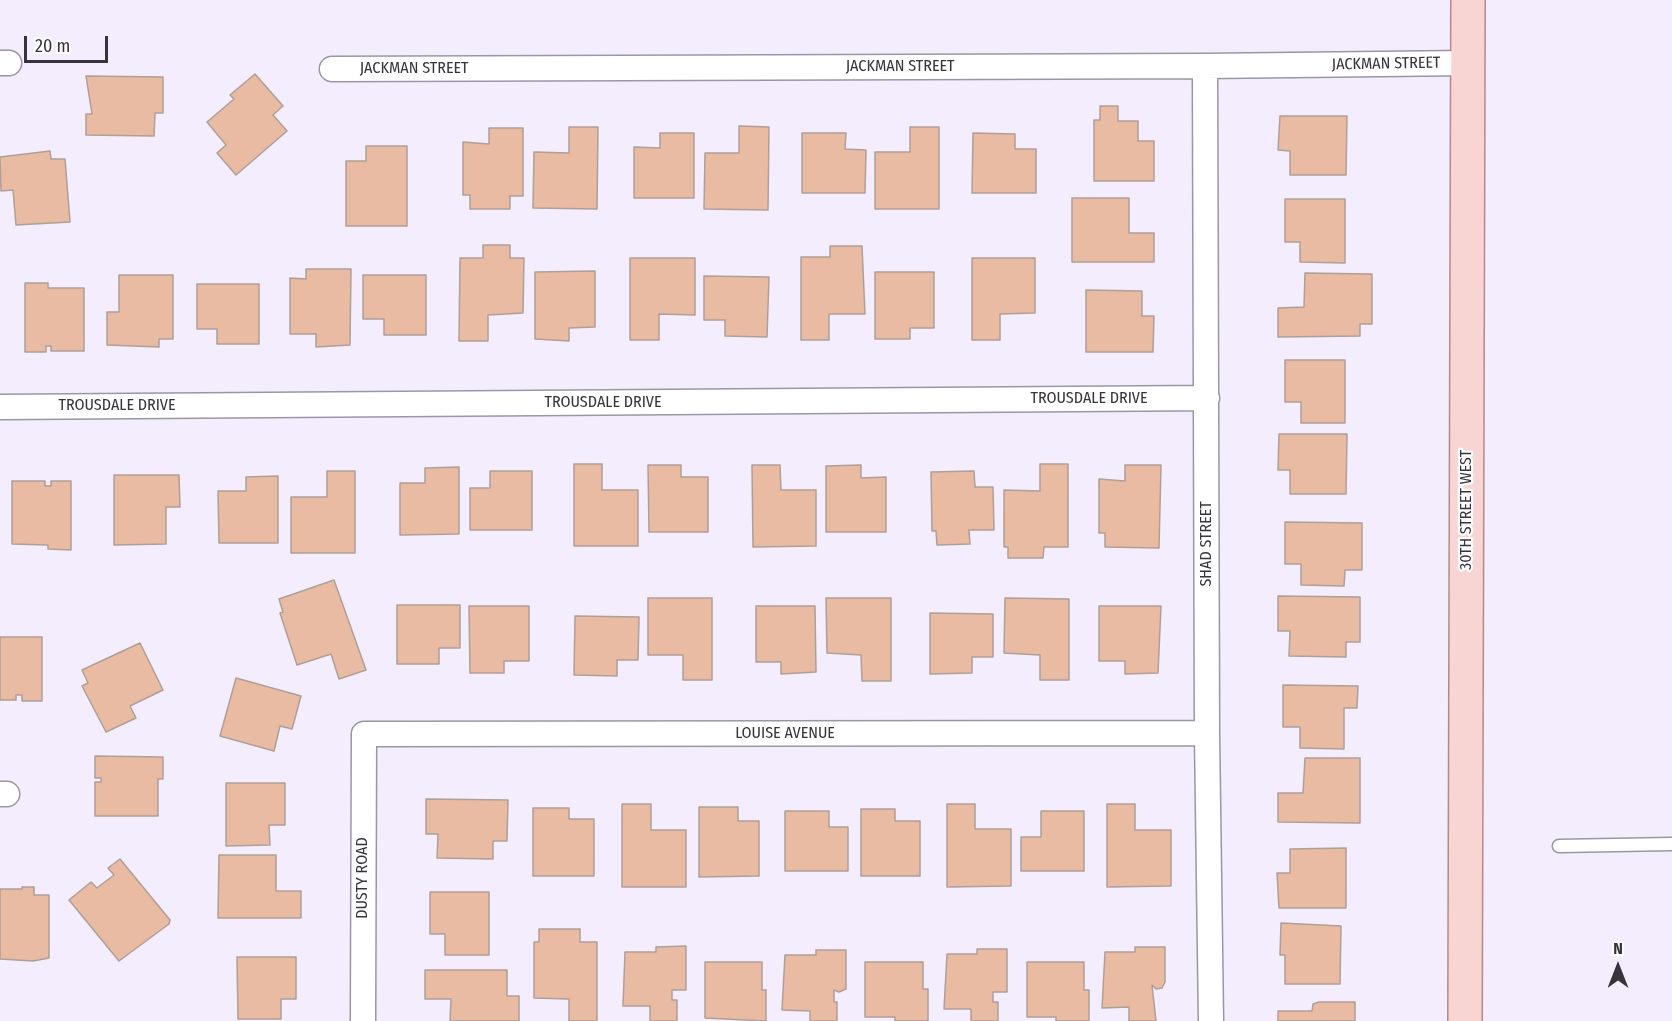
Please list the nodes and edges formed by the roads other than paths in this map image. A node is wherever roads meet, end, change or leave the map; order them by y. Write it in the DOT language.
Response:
graph roads {
  1 [pos="1468,0"];
  2 [pos="1468,63"];
  3 [pos="1205,66"];
  4 [pos="332,69"];
  5 [pos="1206,398"];
  6 [pos="0,407"];
  7 [pos="364,734"];
  8 [pos="1206,734"];
  9 [pos="1672,844"];
  10 [pos="1559,846"];
  11 [pos="363,1021"];
  12 [pos="1211,1021"];
  13 [pos="1465,1021"];
  1 -- 2 [label="main road, 30TH STREET WEST"];
  2 -- 3 [label="street, JACKMAN STREET"];
  2 -- 13 [label="main road, 30TH STREET WEST"];
  3 -- 4 [label="street, JACKMAN STREET"];
  3 -- 5 [label="street, SHAD STREET"];
  5 -- 6 [label="street, TROUSDALE DRIVE"];
  5 -- 8 [label="street, SHAD STREET"];
  7 -- 8 [label="street, LOUISE AVENUE"];
  7 -- 11 [label="street, DUSTY ROAD"];
  8 -- 12 [label="street, SHAD STREET"];
  9 -- 10 [label="lane"];
}
